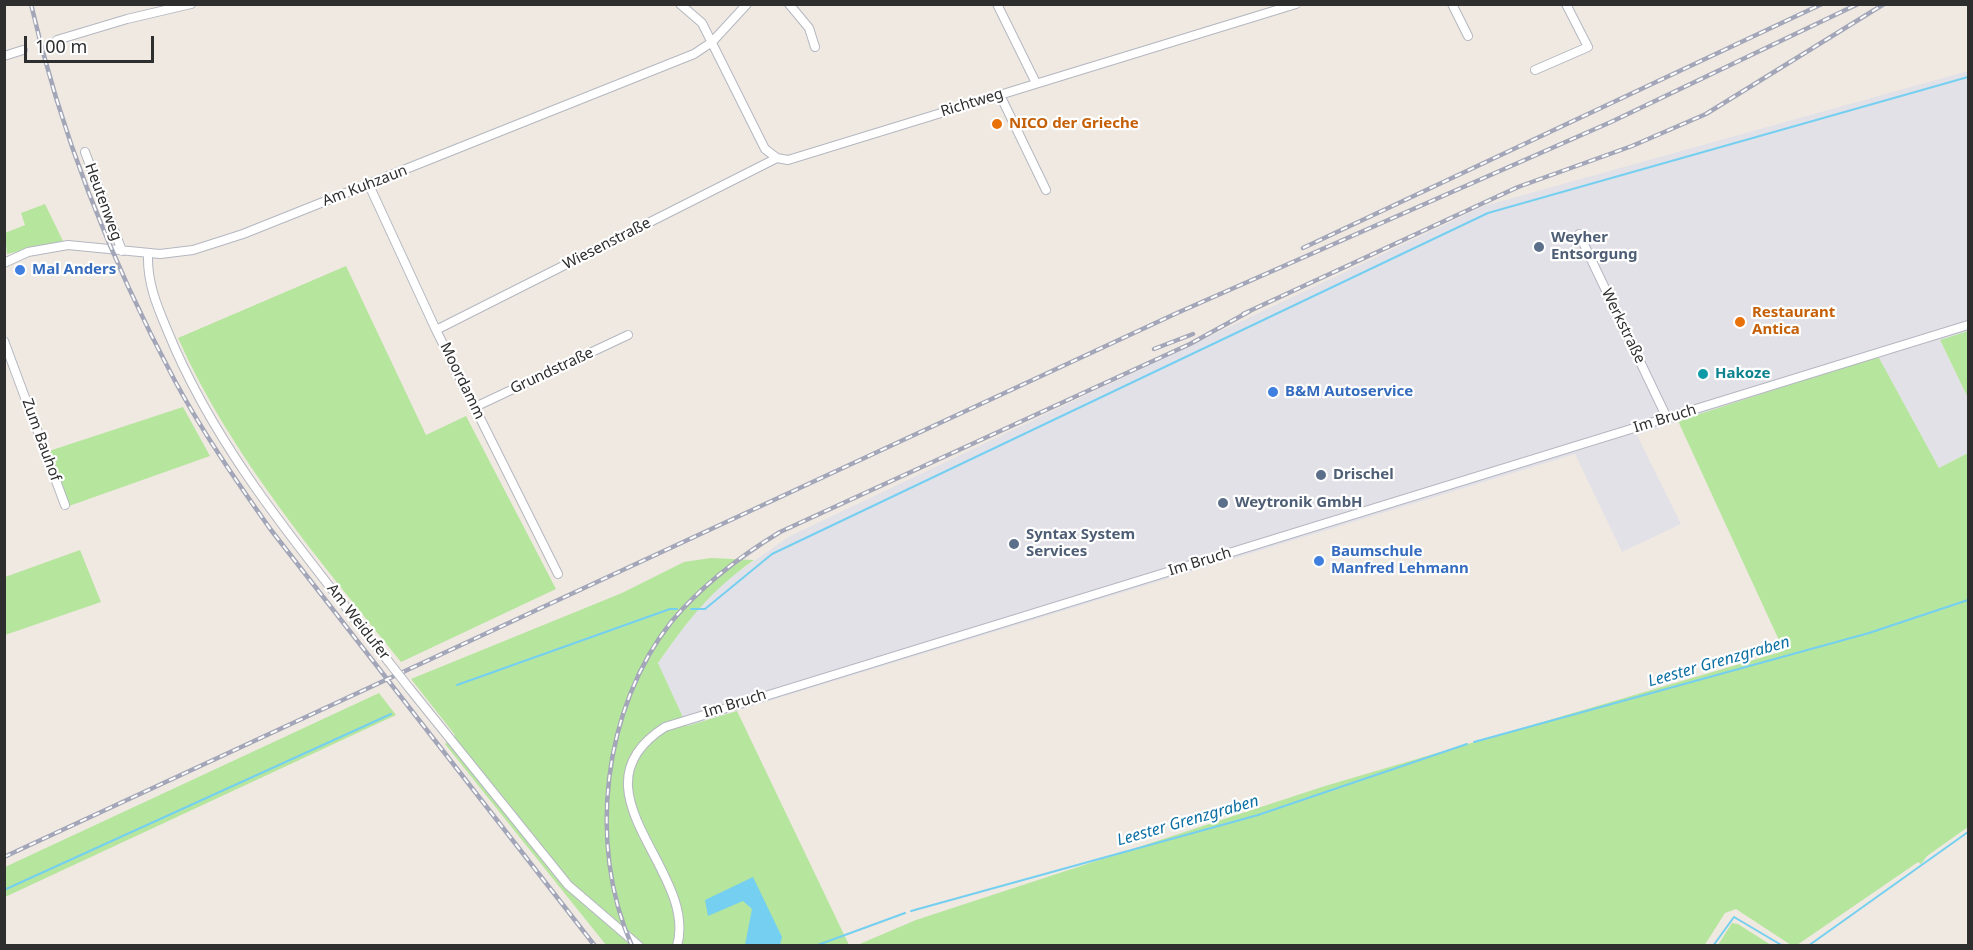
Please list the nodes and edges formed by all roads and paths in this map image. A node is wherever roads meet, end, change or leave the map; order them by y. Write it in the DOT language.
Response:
graph roads {
  1 [pos="191,4"];
  2 [pos="680,4"];
  3 [pos="747,4"];
  4 [pos="789,4"];
  5 [pos="997,4"];
  6 [pos="1296,4"];
  7 [pos="1452,4"];
  8 [pos="1566,4"];
  9 [pos="1468,36"];
  10 [pos="57,39"];
  11 [pos="712,42"];
  12 [pos="815,47"];
  13 [pos="23,50"];
  14 [pos="4,56"];
  15 [pos="1535,70"];
  16 [pos="1036,83"];
  17 [pos="1000,95"];
  18 [pos="85,152"];
  19 [pos="777,158"];
  20 [pos="369,185"];
  21 [pos="1046,190"];
  22 [pos="1579,234"];
  23 [pos="122,251"];
  24 [pos="148,254"];
  25 [pos="4,263"];
  26 [pos="1968,325"];
  27 [pos="436,330"];
  28 [pos="628,335"];
  29 [pos="4,341"];
  30 [pos="475,407"];
  31 [pos="1667,418"];
  32 [pos="65,505"];
  33 [pos="558,574"];
  34 [pos="639,945"];
  35 [pos="677,945"];
  1 -- 10 [label="street"];
  2 -- 11 [label="street"];
  3 -- 11 [label="street, Am Kuhzaun"];
  4 -- 12 [label="street"];
  5 -- 16 [label="street"];
  6 -- 16 [label="street, Richtweg"];
  7 -- 9 [label="street"];
  8 -- 15 [label="street"];
  11 -- 19 [label="street"];
  11 -- 20 [label="street, Am Kuhzaun"];
  13 -- 14 [label="street"];
  16 -- 17 [label="street, Richtweg"];
  17 -- 19 [label="street, Richtweg"];
  17 -- 21 [label="street"];
  18 -- 23 [label="street, Heutenweg"];
  19 -- 27 [label="street, Wiesenstraße"];
  20 -- 24 [label="street, Am Kuhzaun"];
  20 -- 27 [label="street, Moordamm"];
  22 -- 31 [label="street, Werkstraße"];
  23 -- 24 [label="street, Am Kuhzaun"];
  23 -- 25 [label="street, Am Kuhzaun"];
  24 -- 34 [label="street, Am Weidufer, bridge"];
  26 -- 31 [label="street, Im Bruch"];
  27 -- 30 [label="street, Moordamm"];
  28 -- 30 [label="street, Grundstraße"];
  29 -- 32 [label="street, Zum Bauhof"];
  30 -- 33 [label="street, Moordamm"];
  31 -- 35 [label="street, Im Bruch"];
}
